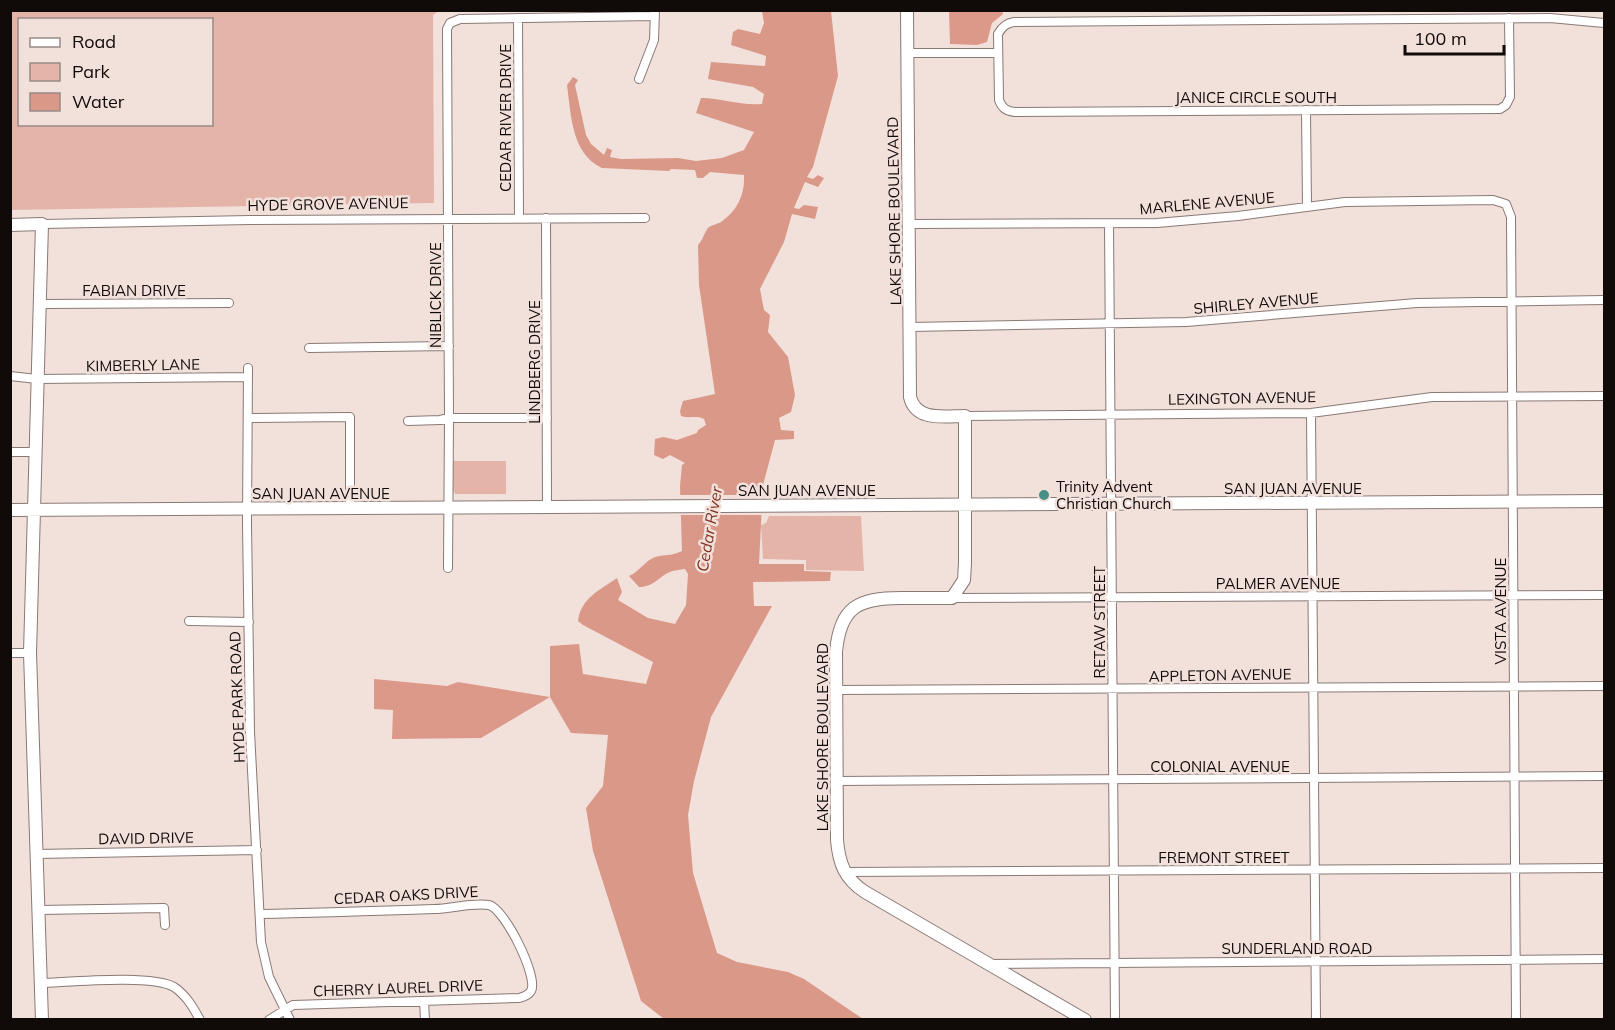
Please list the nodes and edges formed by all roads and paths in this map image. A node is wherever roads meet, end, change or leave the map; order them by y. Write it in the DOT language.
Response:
graph roads {
  1 [pos="907,10"];
  2 [pos="655,13"];
  3 [pos="518,18"];
  4 [pos="1509,18"];
  5 [pos="1605,23"];
  6 [pos="907,53"];
  7 [pos="997,53"];
  8 [pos="639,79"];
  9 [pos="1306,110"];
  10 [pos="1506,204"];
  11 [pos="1307,206"];
  12 [pos="448,218"];
  13 [pos="519,218"];
  14 [pos="546,218"];
  15 [pos="645,218"];
  16 [pos="42,224"];
  17 [pos="909,224"];
  18 [pos="1109,224"];
  19 [pos="10,225"];
  20 [pos="1512,300"];
  21 [pos="1605,300"];
  22 [pos="229,303"];
  23 [pos="39,304"];
  24 [pos="1110,324"];
  25 [pos="910,327"];
  26 [pos="449,346"];
  27 [pos="309,348"];
  28 [pos="248,373"];
  29 [pos="10,376"];
  30 [pos="38,380"];
  31 [pos="1512,396"];
  32 [pos="1605,396"];
  33 [pos="916,411"];
  34 [pos="1311,413"];
  35 [pos="1110,414"];
  36 [pos="965,416"];
  37 [pos="248,418"];
  38 [pos="449,418"];
  39 [pos="547,418"];
  40 [pos="408,421"];
  41 [pos="10,452"];
  42 [pos="35,452"];
  43 [pos="1605,501"];
  44 [pos="1513,502"];
  45 [pos="1312,503"];
  46 [pos="965,504"];
  47 [pos="1111,504"];
  48 [pos="448,507"];
  49 [pos="548,507"];
  50 [pos="247,508"];
  51 [pos="350,508"];
  52 [pos="35,509"];
  53 [pos="10,510"];
  54 [pos="448,568"];
  55 [pos="1514,595"];
  56 [pos="1605,595"];
  57 [pos="1112,597"];
  58 [pos="1313,597"];
  59 [pos="952,598"];
  60 [pos="189,621"];
  61 [pos="249,622"];
  62 [pos="30,652"];
  63 [pos="10,653"];
  64 [pos="1514,686"];
  65 [pos="1605,686"];
  66 [pos="1313,687"];
  67 [pos="1113,689"];
  68 [pos="836,690"];
  69 [pos="1605,776"];
  70 [pos="1515,777"];
  71 [pos="1314,779"];
  72 [pos="1113,780"];
  73 [pos="836,782"];
  74 [pos="256,850"];
  75 [pos="36,854"];
  76 [pos="1515,868"];
  77 [pos="1605,868"];
  78 [pos="1314,869"];
  79 [pos="1114,871"];
  80 [pos="844,872"];
  81 [pos="38,910"];
  82 [pos="260,914"];
  83 [pos="165,925"];
  84 [pos="1516,959"];
  85 [pos="1605,959"];
  86 [pos="1315,961"];
  87 [pos="1115,962"];
  88 [pos="990,964"];
  89 [pos="41,983"];
  90 [pos="530,992"];
  91 [pos="424,1001"];
  92 [pos="284,1010"];
  93 [pos="42,1020"];
  94 [pos="200,1020"];
  95 [pos="269,1020"];
  96 [pos="290,1020"];
  97 [pos="425,1020"];
  98 [pos="1085,1020"];
  99 [pos="1115,1020"];
  100 [pos="1316,1020"];
  101 [pos="1516,1020"];
  1 -- 6 [label="street, LAKE SHORE BOULEVARD"];
  2 -- 3 [label="street"];
  2 -- 8 [label="street"];
  3 -- 12 [label="street, NIBLICK DRIVE"];
  3 -- 13 [label="street, CEDAR RIVER DRIVE"];
  4 -- 5 [label="street"];
  4 -- 7 [label="street"];
  4 -- 9 [label="street, JANICE CIRCLE SOUTH"];
  6 -- 7 [label="street"];
  6 -- 17 [label="street, LAKE SHORE BOULEVARD"];
  7 -- 9 [label="street, JANICE CIRCLE SOUTH"];
  9 -- 11 [label="street"];
  10 -- 11 [label="street, MARLENE AVENUE"];
  10 -- 20 [label="street, VISTA AVENUE"];
  11 -- 18 [label="street, MARLENE AVENUE"];
  12 -- 13 [label="street, HYDE GROVE AVENUE"];
  12 -- 16 [label="street, HYDE GROVE AVENUE"];
  12 -- 26 [label="street, NIBLICK DRIVE"];
  13 -- 14 [label="street, HYDE GROVE AVENUE"];
  14 -- 15 [label="street, HYDE GROVE AVENUE"];
  14 -- 39 [label="street, LINDBERG DRIVE"];
  16 -- 19 [label="street, HYDE GROVE AVENUE"];
  16 -- 23 [label="street"];
  17 -- 18 [label="street, MARLENE AVENUE"];
  17 -- 25 [label="street, LAKE SHORE BOULEVARD"];
  18 -- 24 [label="street, RETAW STREET"];
  20 -- 21 [label="street, SHIRLEY AVENUE"];
  20 -- 24 [label="street, SHIRLEY AVENUE"];
  20 -- 31 [label="street, VISTA AVENUE"];
  22 -- 23 [label="street, FABIAN DRIVE"];
  23 -- 30 [label="street"];
  24 -- 25 [label="street, SHIRLEY AVENUE"];
  24 -- 35 [label="street, RETAW STREET"];
  25 -- 33 [label="street, LAKE SHORE BOULEVARD"];
  26 -- 27 [label="street"];
  26 -- 38 [label="street, NIBLICK DRIVE"];
  28 -- 30 [label="street, KIMBERLY LANE"];
  28 -- 37 [label="street, HYDE PARK ROAD"];
  29 -- 30 [label="street, KIMBERLY LANE"];
  30 -- 42 [label="street"];
  31 -- 32 [label="street, LEXINGTON AVENUE"];
  31 -- 34 [label="street, LEXINGTON AVENUE"];
  31 -- 44 [label="street, VISTA AVENUE"];
  33 -- 36 [label="street, LEXINGTON AVENUE"];
  34 -- 35 [label="street, LEXINGTON AVENUE"];
  34 -- 45 [label="street"];
  35 -- 36 [label="street, LEXINGTON AVENUE"];
  35 -- 47 [label="street, RETAW STREET"];
  36 -- 46 [label="street"];
  37 -- 50 [label="street, HYDE PARK ROAD"];
  37 -- 51 [label="street"];
  38 -- 39 [label="street"];
  38 -- 40 [label="street"];
  38 -- 48 [label="street, NIBLICK DRIVE"];
  39 -- 49 [label="street, LINDBERG DRIVE"];
  41 -- 42 [label="street"];
  42 -- 52 [label="street"];
  43 -- 44 [label="street, SAN JUAN AVENUE"];
  44 -- 45 [label="street, SAN JUAN AVENUE"];
  44 -- 55 [label="street, VISTA AVENUE"];
  45 -- 47 [label="street, SAN JUAN AVENUE"];
  45 -- 58 [label="street"];
  46 -- 47 [label="street, SAN JUAN AVENUE"];
  46 -- 49 [label="street, SAN JUAN AVENUE"];
  46 -- 59 [label="street"];
  47 -- 57 [label="street, RETAW STREET"];
  48 -- 49 [label="street, SAN JUAN AVENUE"];
  48 -- 51 [label="street, SAN JUAN AVENUE"];
  48 -- 54 [label="street, NIBLICK DRIVE"];
  50 -- 51 [label="street, SAN JUAN AVENUE"];
  50 -- 52 [label="street, SAN JUAN AVENUE"];
  50 -- 61 [label="street, HYDE PARK ROAD"];
  52 -- 53 [label="street, SAN JUAN AVENUE"];
  52 -- 62 [label="street"];
  55 -- 56 [label="street, PALMER AVENUE"];
  55 -- 58 [label="street, PALMER AVENUE"];
  55 -- 64 [label="street, VISTA AVENUE"];
  57 -- 58 [label="street, PALMER AVENUE"];
  57 -- 59 [label="street, PALMER AVENUE"];
  57 -- 67 [label="street, RETAW STREET"];
  58 -- 66 [label="street"];
  59 -- 68 [label="street, LAKE SHORE BOULEVARD"];
  60 -- 61 [label="street"];
  61 -- 74 [label="street, HYDE PARK ROAD"];
  62 -- 63 [label="street"];
  62 -- 75 [label="street"];
  64 -- 65 [label="street, APPLETON AVENUE"];
  64 -- 66 [label="street, APPLETON AVENUE"];
  64 -- 70 [label="street, VISTA AVENUE"];
  66 -- 67 [label="street, APPLETON AVENUE"];
  66 -- 71 [label="street"];
  67 -- 68 [label="street, APPLETON AVENUE"];
  67 -- 72 [label="street, RETAW STREET"];
  68 -- 73 [label="street, LAKE SHORE BOULEVARD"];
  69 -- 70 [label="street, COLONIAL AVENUE"];
  70 -- 71 [label="street, COLONIAL AVENUE"];
  70 -- 76 [label="street, VISTA AVENUE"];
  71 -- 72 [label="street, COLONIAL AVENUE"];
  71 -- 78 [label="street"];
  72 -- 73 [label="street, COLONIAL AVENUE"];
  72 -- 79 [label="street, RETAW STREET"];
  73 -- 80 [label="street, LAKE SHORE BOULEVARD"];
  74 -- 75 [label="street, DAVID DRIVE"];
  74 -- 82 [label="street, HYDE PARK ROAD"];
  75 -- 81 [label="street"];
  76 -- 77 [label="street, FREMONT STREET"];
  76 -- 78 [label="street, FREMONT STREET"];
  76 -- 84 [label="street, VISTA AVENUE"];
  78 -- 79 [label="street, FREMONT STREET"];
  78 -- 86 [label="street"];
  79 -- 80 [label="street, FREMONT STREET"];
  79 -- 87 [label="street, RETAW STREET"];
  80 -- 88 [label="street"];
  81 -- 83 [label="street"];
  81 -- 89 [label="street"];
  82 -- 90 [label="street, CEDAR OAKS DRIVE"];
  82 -- 92 [label="street, HYDE PARK ROAD"];
  84 -- 85 [label="street, SUNDERLAND ROAD"];
  84 -- 86 [label="street, SUNDERLAND ROAD"];
  84 -- 101 [label="street, VISTA AVENUE"];
  86 -- 87 [label="street, SUNDERLAND ROAD"];
  86 -- 100 [label="street"];
  87 -- 88 [label="street, SUNDERLAND ROAD"];
  87 -- 99 [label="street, RETAW STREET"];
  88 -- 98 [label="street"];
  89 -- 93 [label="street"];
  89 -- 94 [label="street"];
  90 -- 91 [label="street, CHERRY LAUREL DRIVE"];
  91 -- 92 [label="street, CHERRY LAUREL DRIVE"];
  91 -- 97 [label="street"];
  92 -- 95 [label="street, CHERRY LAUREL DRIVE"];
  92 -- 96 [label="street, HYDE PARK ROAD"];
}
